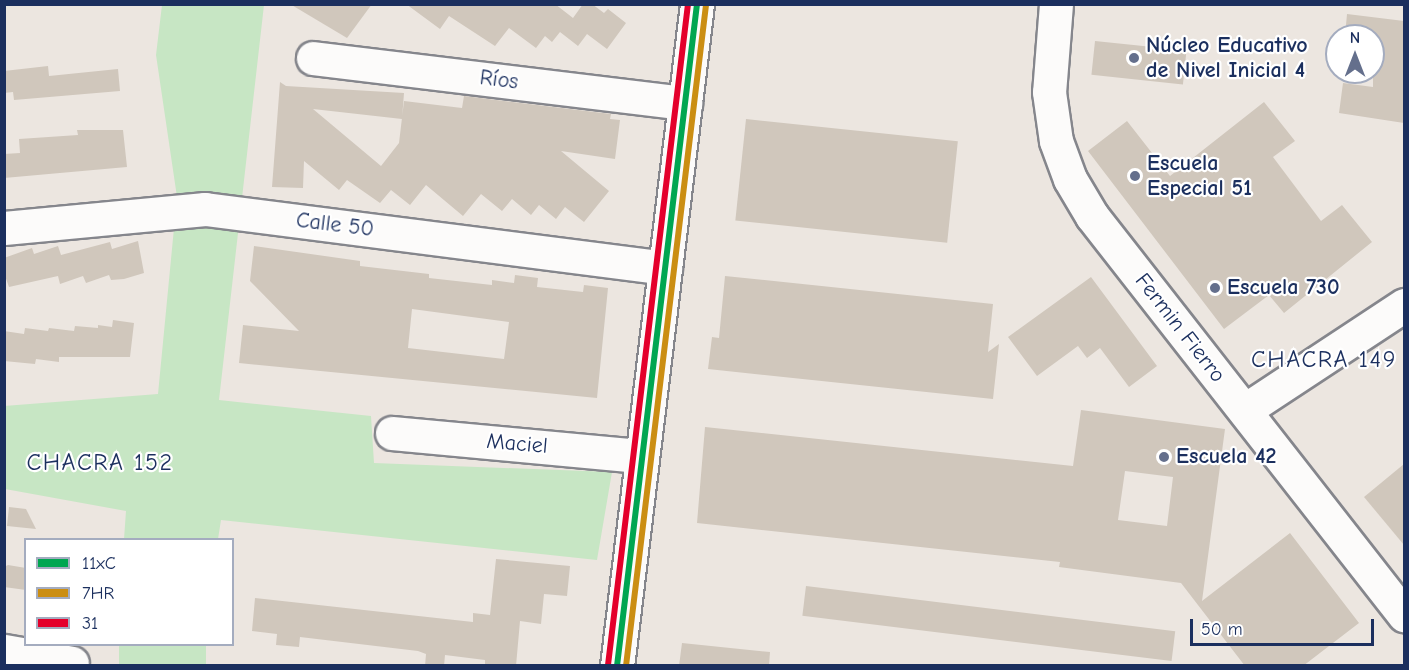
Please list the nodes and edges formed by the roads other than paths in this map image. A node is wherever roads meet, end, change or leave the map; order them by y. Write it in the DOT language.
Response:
graph roads {
  1 [pos="697,4"];
  2 [pos="1056,4"];
  3 [pos="313,58"];
  4 [pos="685,102"];
  5 [pos="4,228"];
  6 [pos="665,268"];
  7 [pos="1404,305"];
  8 [pos="1245,410"];
  9 [pos="392,433"];
  10 [pos="642,456"];
  11 [pos="1404,615"];
  12 [pos="4,651"];
  13 [pos="72,663"];
  14 [pos="617,666"];
  1 -- 4 [label="street"];
  2 -- 8 [label="street, Fermin Fierro"];
  3 -- 4 [label="street, Ríos"];
  4 -- 6 [label="street"];
  5 -- 6 [label="street, Calle 50"];
  6 -- 10 [label="street"];
  7 -- 8 [label="street"];
  8 -- 11 [label="street, Fermin Fierro"];
  9 -- 10 [label="street, Maciel"];
  10 -- 14 [label="street"];
  12 -- 13 [label="street"];
}
